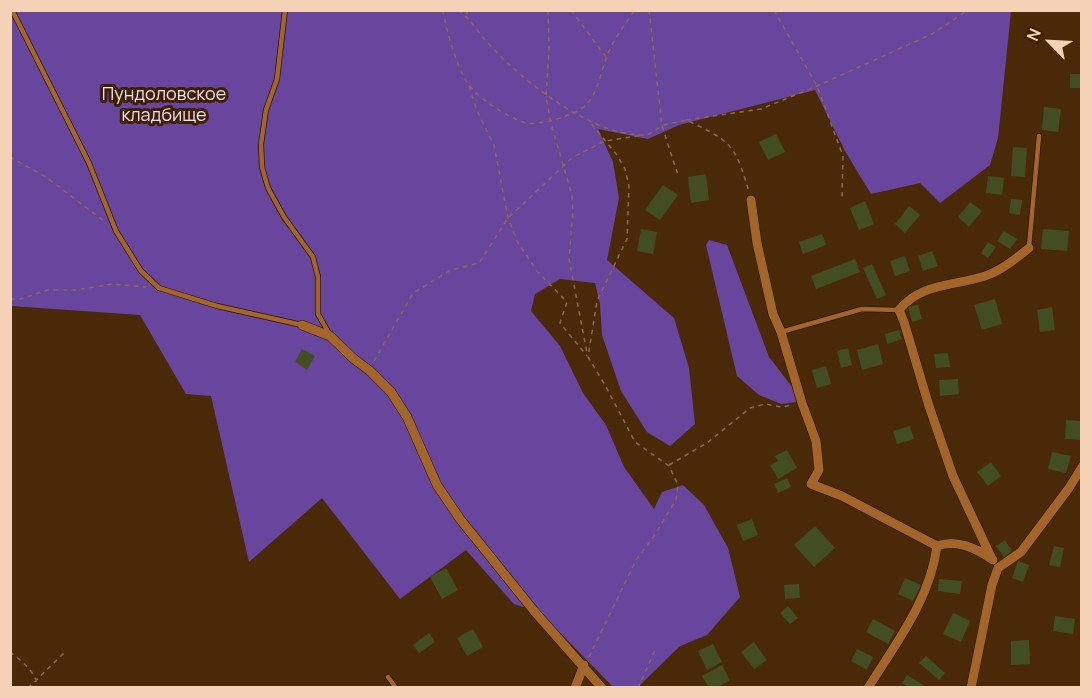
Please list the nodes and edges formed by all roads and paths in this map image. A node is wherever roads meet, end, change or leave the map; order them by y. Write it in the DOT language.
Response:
graph roads {
  1 [pos="12,10"];
  2 [pos="285,10"];
  3 [pos="443,10"];
  4 [pos="458,10"];
  5 [pos="466,10"];
  6 [pos="548,10"];
  7 [pos="571,10"];
  8 [pos="635,10"];
  9 [pos="649,10"];
  10 [pos="774,10"];
  11 [pos="968,10"];
  12 [pos="469,20"];
  13 [pos="606,57"];
  14 [pos="468,85"];
  15 [pos="817,86"];
  16 [pos="546,96"];
  17 [pos="575,113"];
  18 [pos="551,120"];
  19 [pos="686,120"];
  20 [pos="589,121"];
  21 [pos="662,126"];
  22 [pos="646,135"];
  23 [pos="1039,136"];
  24 [pos="605,141"];
  25 [pos="10,156"];
  26 [pos="563,166"];
  27 [pos="678,175"];
  28 [pos="842,198"];
  29 [pos="751,200"];
  30 [pos="508,218"];
  31 [pos="116,231"];
  32 [pos="1029,248"];
  33 [pos="159,288"];
  34 [pos="10,299"];
  35 [pos="899,310"];
  36 [pos="302,325"];
  37 [pos="781,332"];
  38 [pos="330,336"];
  39 [pos="588,357"];
  40 [pos="370,371"];
  41 [pos="802,403"];
  42 [pos="669,466"];
  43 [pos="1082,467"];
  44 [pos="937,546"];
  45 [pos="992,559"];
  46 [pos="999,568"];
  47 [pos="655,650"];
  48 [pos="10,652"];
  49 [pos="64,653"];
  50 [pos="584,665"];
  51 [pos="388,677"];
  52 [pos="37,680"];
  53 [pos="28,687"];
  54 [pos="38,687"];
  55 [pos="396,687"];
  56 [pos="575,687"];
  57 [pos="602,687"];
  58 [pos="638,687"];
  59 [pos="868,687"];
  60 [pos="971,687"];
  1 -- 31 [label="lane"];
  2 -- 38 [label="lane"];
  3 -- 14 [label="path"];
  4 -- 12 [label="path"];
  5 -- 12 [label="path"];
  6 -- 16 [label="path"];
  7 -- 13 [label="path"];
  8 -- 13 [label="path"];
  9 -- 21 [label="path"];
  10 -- 15 [label="path"];
  11 -- 15 [label="path"];
  12 -- 16 [label="path"];
  13 -- 17 [label="path"];
  14 -- 18 [label="path"];
  14 -- 30 [label="path"];
  15 -- 19 [label="path"];
  15 -- 28 [label="path"];
  16 -- 17 [label="path"];
  16 -- 18 [label="path"];
  17 -- 18 [label="path"];
  17 -- 20 [label="path"];
  18 -- 26 [label="path"];
  19 -- 21 [label="path"];
  19 -- 29 [label="path"];
  20 -- 22 [label="path"];
  20 -- 24 [label="path"];
  21 -- 22 [label="path"];
  21 -- 27 [label="path"];
  22 -- 24 [label="path"];
  23 -- 32 [label="lane"];
  24 -- 26 [label="path"];
  24 -- 39 [label="path"];
  25 -- 31 [label="path"];
  26 -- 30 [label="path"];
  26 -- 39 [label="path"];
  29 -- 37 [label="street"];
  30 -- 39 [label="path"];
  30 -- 40 [label="path"];
  31 -- 33 [label="lane"];
  32 -- 35 [label="street"];
  33 -- 34 [label="path"];
  33 -- 36 [label="lane"];
  35 -- 37 [label="lane"];
  35 -- 45 [label="street"];
  36 -- 38 [label="street"];
  37 -- 41 [label="street"];
  38 -- 40 [label="street"];
  39 -- 42 [label="path"];
  40 -- 50 [label="street"];
  41 -- 42 [label="path"];
  41 -- 44 [label="street"];
  42 -- 50 [label="path"];
  43 -- 46 [label="street"];
  44 -- 45 [label="street"];
  44 -- 59 [label="street"];
  45 -- 46 [label="street"];
  46 -- 60 [label="street"];
  47 -- 58 [label="path"];
  48 -- 52 [label="path"];
  49 -- 52 [label="path"];
  50 -- 56 [label="street"];
  50 -- 57 [label="street"];
  51 -- 55 [label="lane"];
  52 -- 53 [label="path"];
  52 -- 54 [label="path"];
}
